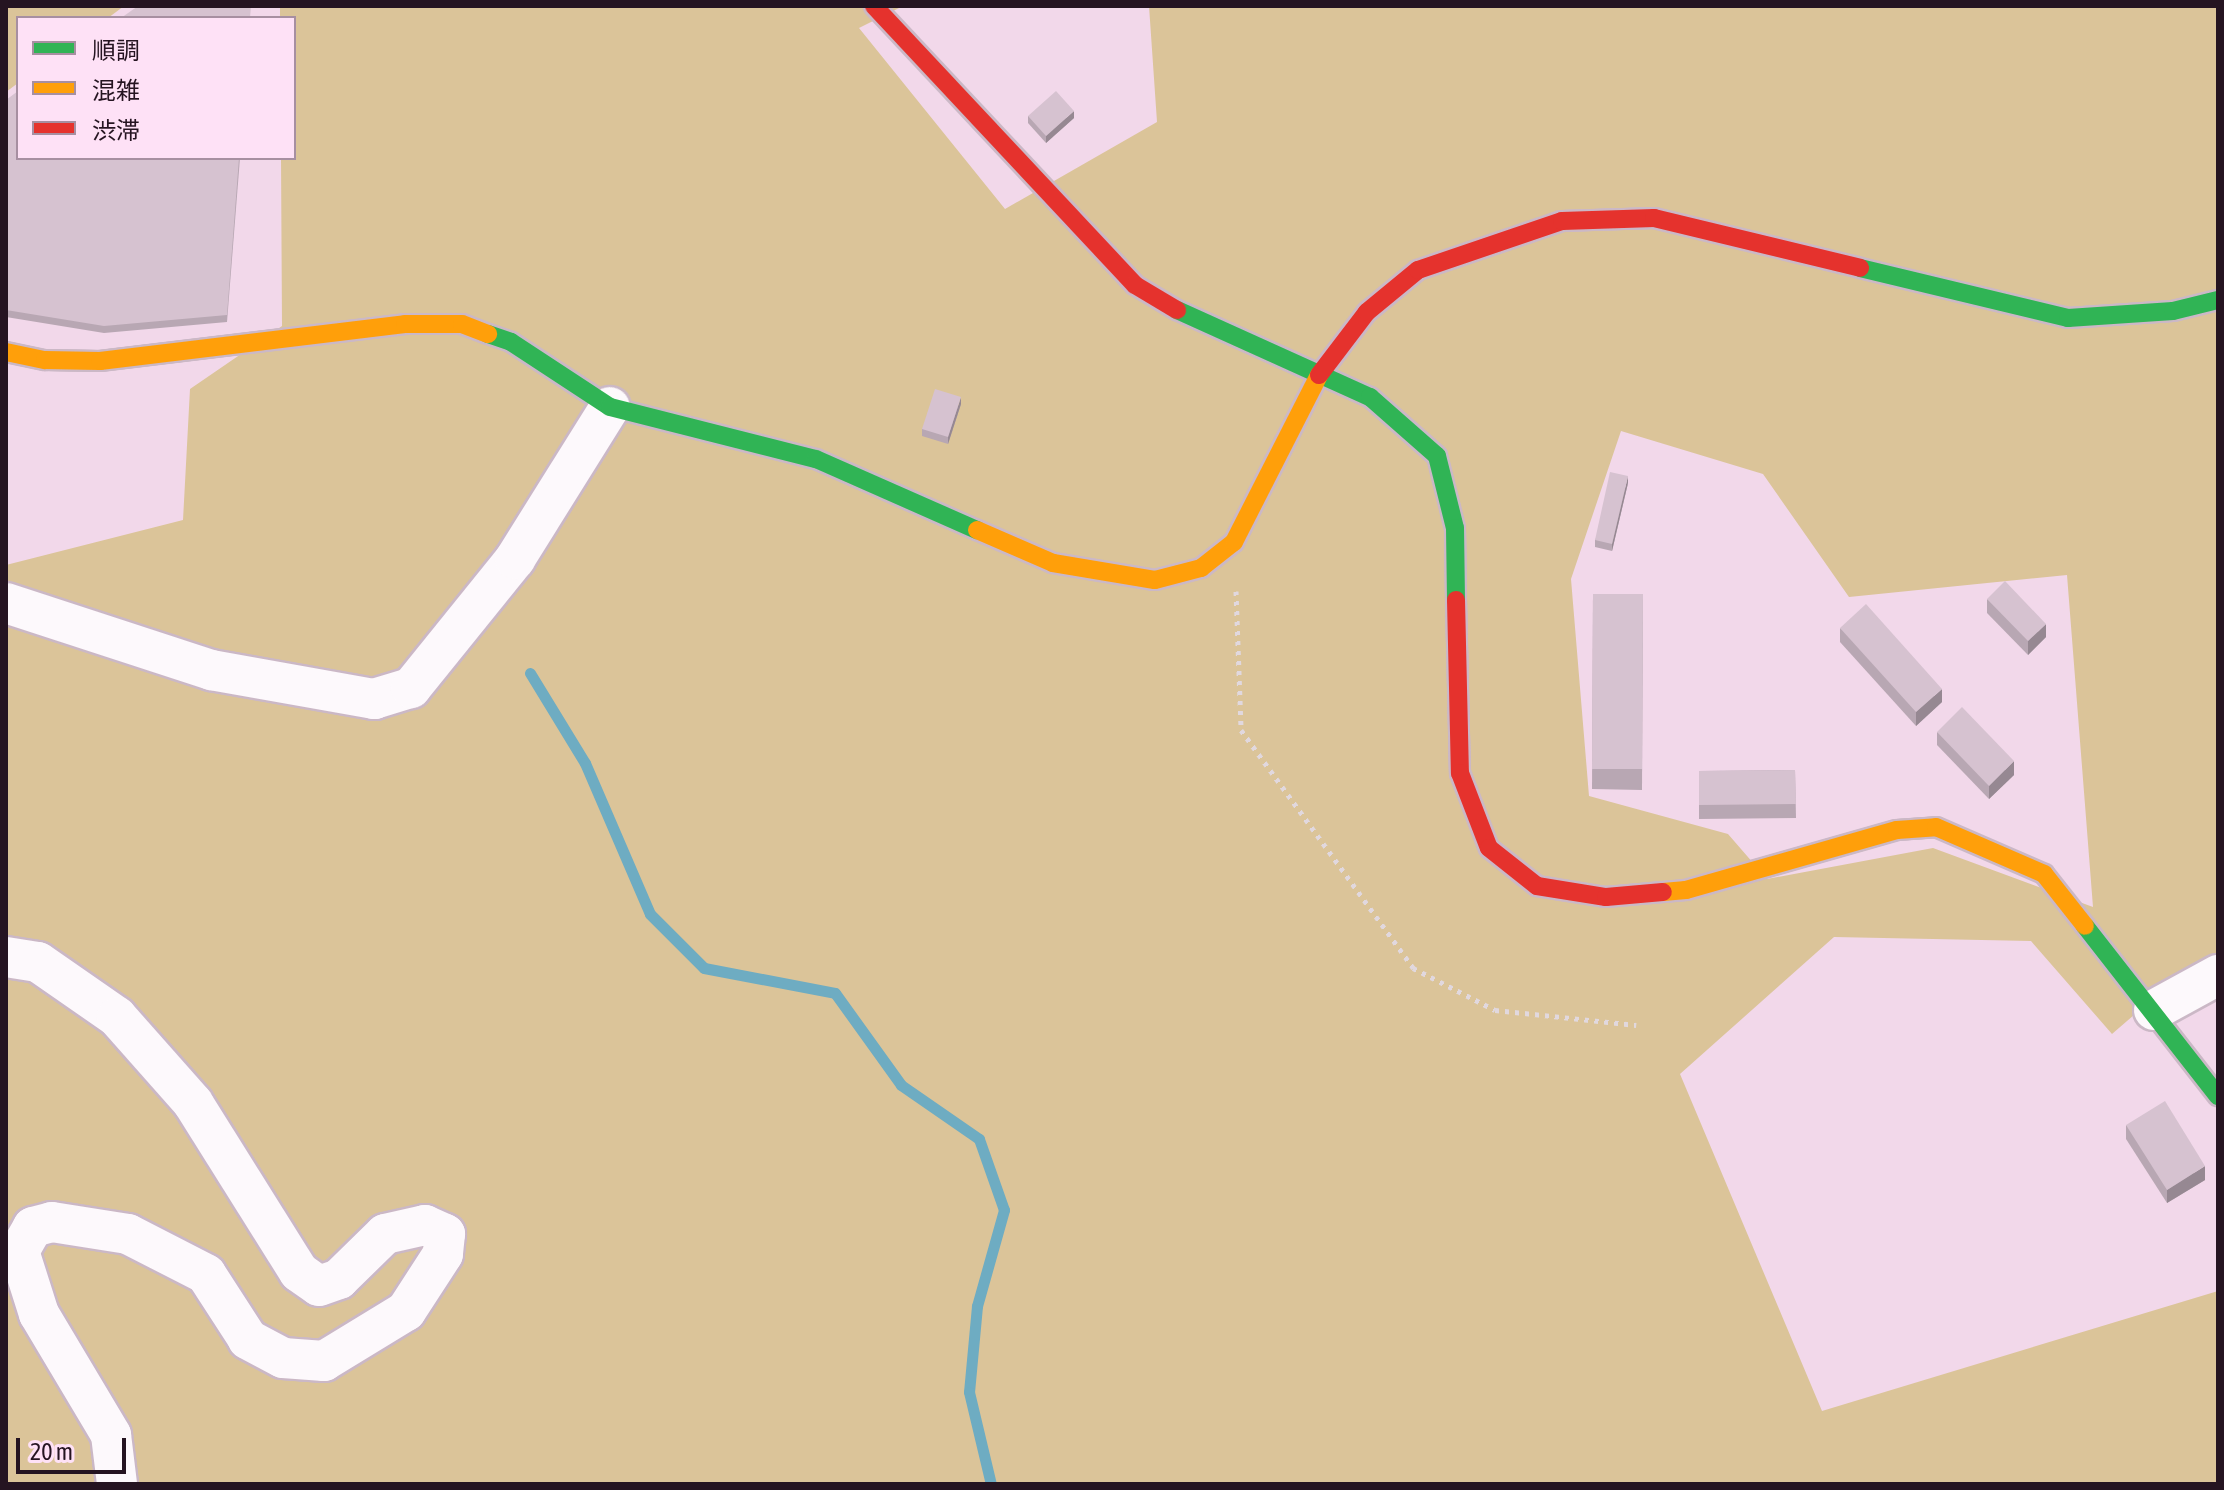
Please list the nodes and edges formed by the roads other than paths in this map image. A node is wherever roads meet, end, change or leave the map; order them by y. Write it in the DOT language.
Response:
graph roads {
  1 [pos="874,6"];
  2 [pos="2218,300"];
  3 [pos="6,352"];
  4 [pos="1319,376"];
  5 [pos="610,407"];
  6 [pos="6,603"];
  7 [pos="6,957"];
  8 [pos="2218,975"];
  9 [pos="2154,1010"];
  10 [pos="2218,1096"];
  11 [pos="117,1484"];
  1 -- 4 [label="street"];
  2 -- 4 [label="street"];
  3 -- 5 [label="street"];
  4 -- 5 [label="street"];
  4 -- 9 [label="street"];
  5 -- 6 [label="street"];
  7 -- 11 [label="street"];
  8 -- 9 [label="street"];
  9 -- 10 [label="street"];
}
